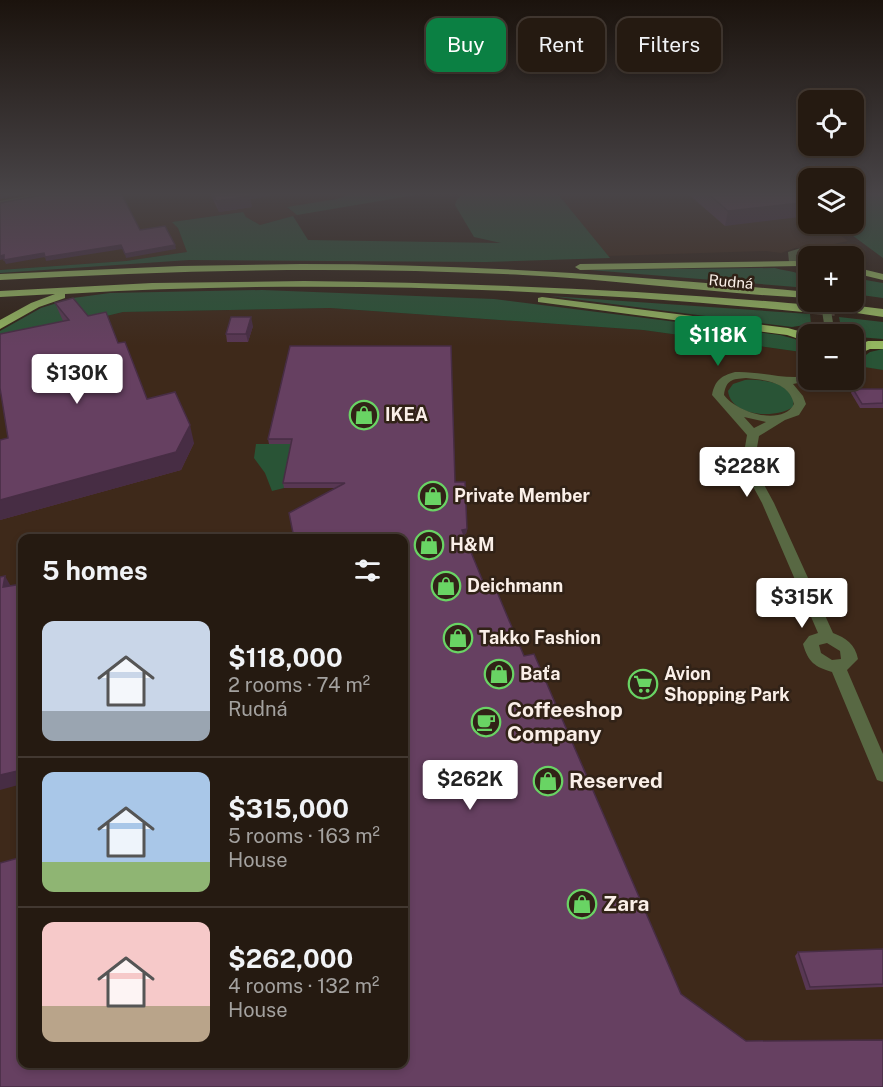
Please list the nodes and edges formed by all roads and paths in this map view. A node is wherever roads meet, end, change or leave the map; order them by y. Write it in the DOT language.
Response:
graph roads {
  1 [pos="798,252"];
  2 [pos="795,264"];
  3 [pos="798,265"];
  4 [pos="484,270"];
  5 [pos="864,272"];
  6 [pos="0,277"];
  7 [pos="883,277"];
  8 [pos="303,284"];
  9 [pos="0,286"];
  10 [pos="116,287"];
  11 [pos="0,294"];
  12 [pos="798,301"];
  13 [pos="864,301"];
  14 [pos="798,302"];
  15 [pos="798,303"];
  16 [pos="883,303"];
  17 [pos="864,311"];
  18 [pos="883,314"];
  19 [pos="0,325"];
  20 [pos="788,332"];
  21 [pos="798,335"];
  22 [pos="798,338"];
  23 [pos="864,343"];
  24 [pos="883,344"];
  25 [pos="864,347"];
  26 [pos="774,378"];
  27 [pos="798,380"];
  28 [pos="805,390"];
  29 [pos="799,399"];
  30 [pos="728,407"];
  31 [pos="781,418"];
  32 [pos="753,434"];
  33 [pos="827,637"];
  34 [pos="838,667"];
  35 [pos="883,774"];
  1 -- 2 [label="street"];
  2 -- 3 [label="street"];
  2 -- 4 [label="highway"];
  4 -- 6 [label="highway, Rudná"];
  4 -- 12 [label="highway, Rudná"];
  5 -- 7 [label="highway"];
  8 -- 10 [label="highway"];
  8 -- 15 [label="highway"];
  8 -- 20 [label="highway"];
  9 -- 14 [label="highway, Rudná"];
  10 -- 11 [label="highway"];
  10 -- 19 [label="highway"];
  13 -- 16 [label="highway"];
  17 -- 18 [label="highway"];
  20 -- 21 [label="highway"];
  20 -- 22 [label="highway"];
  23 -- 24 [label="highway"];
  24 -- 25 [label="highway"];
  26 -- 27 [label="street"];
  26 -- 29 [label="street"];
  26 -- 30 [label="street"];
  28 -- 29 [label="street"];
  29 -- 31 [label="street"];
  30 -- 31 [label="street"];
  30 -- 32 [label="street"];
  31 -- 32 [label="street"];
  32 -- 33 [label="street"];
  33 -- 34 [label="street"];
  33 -- 34 [label="street"];
  34 -- 35 [label="street"];
}
